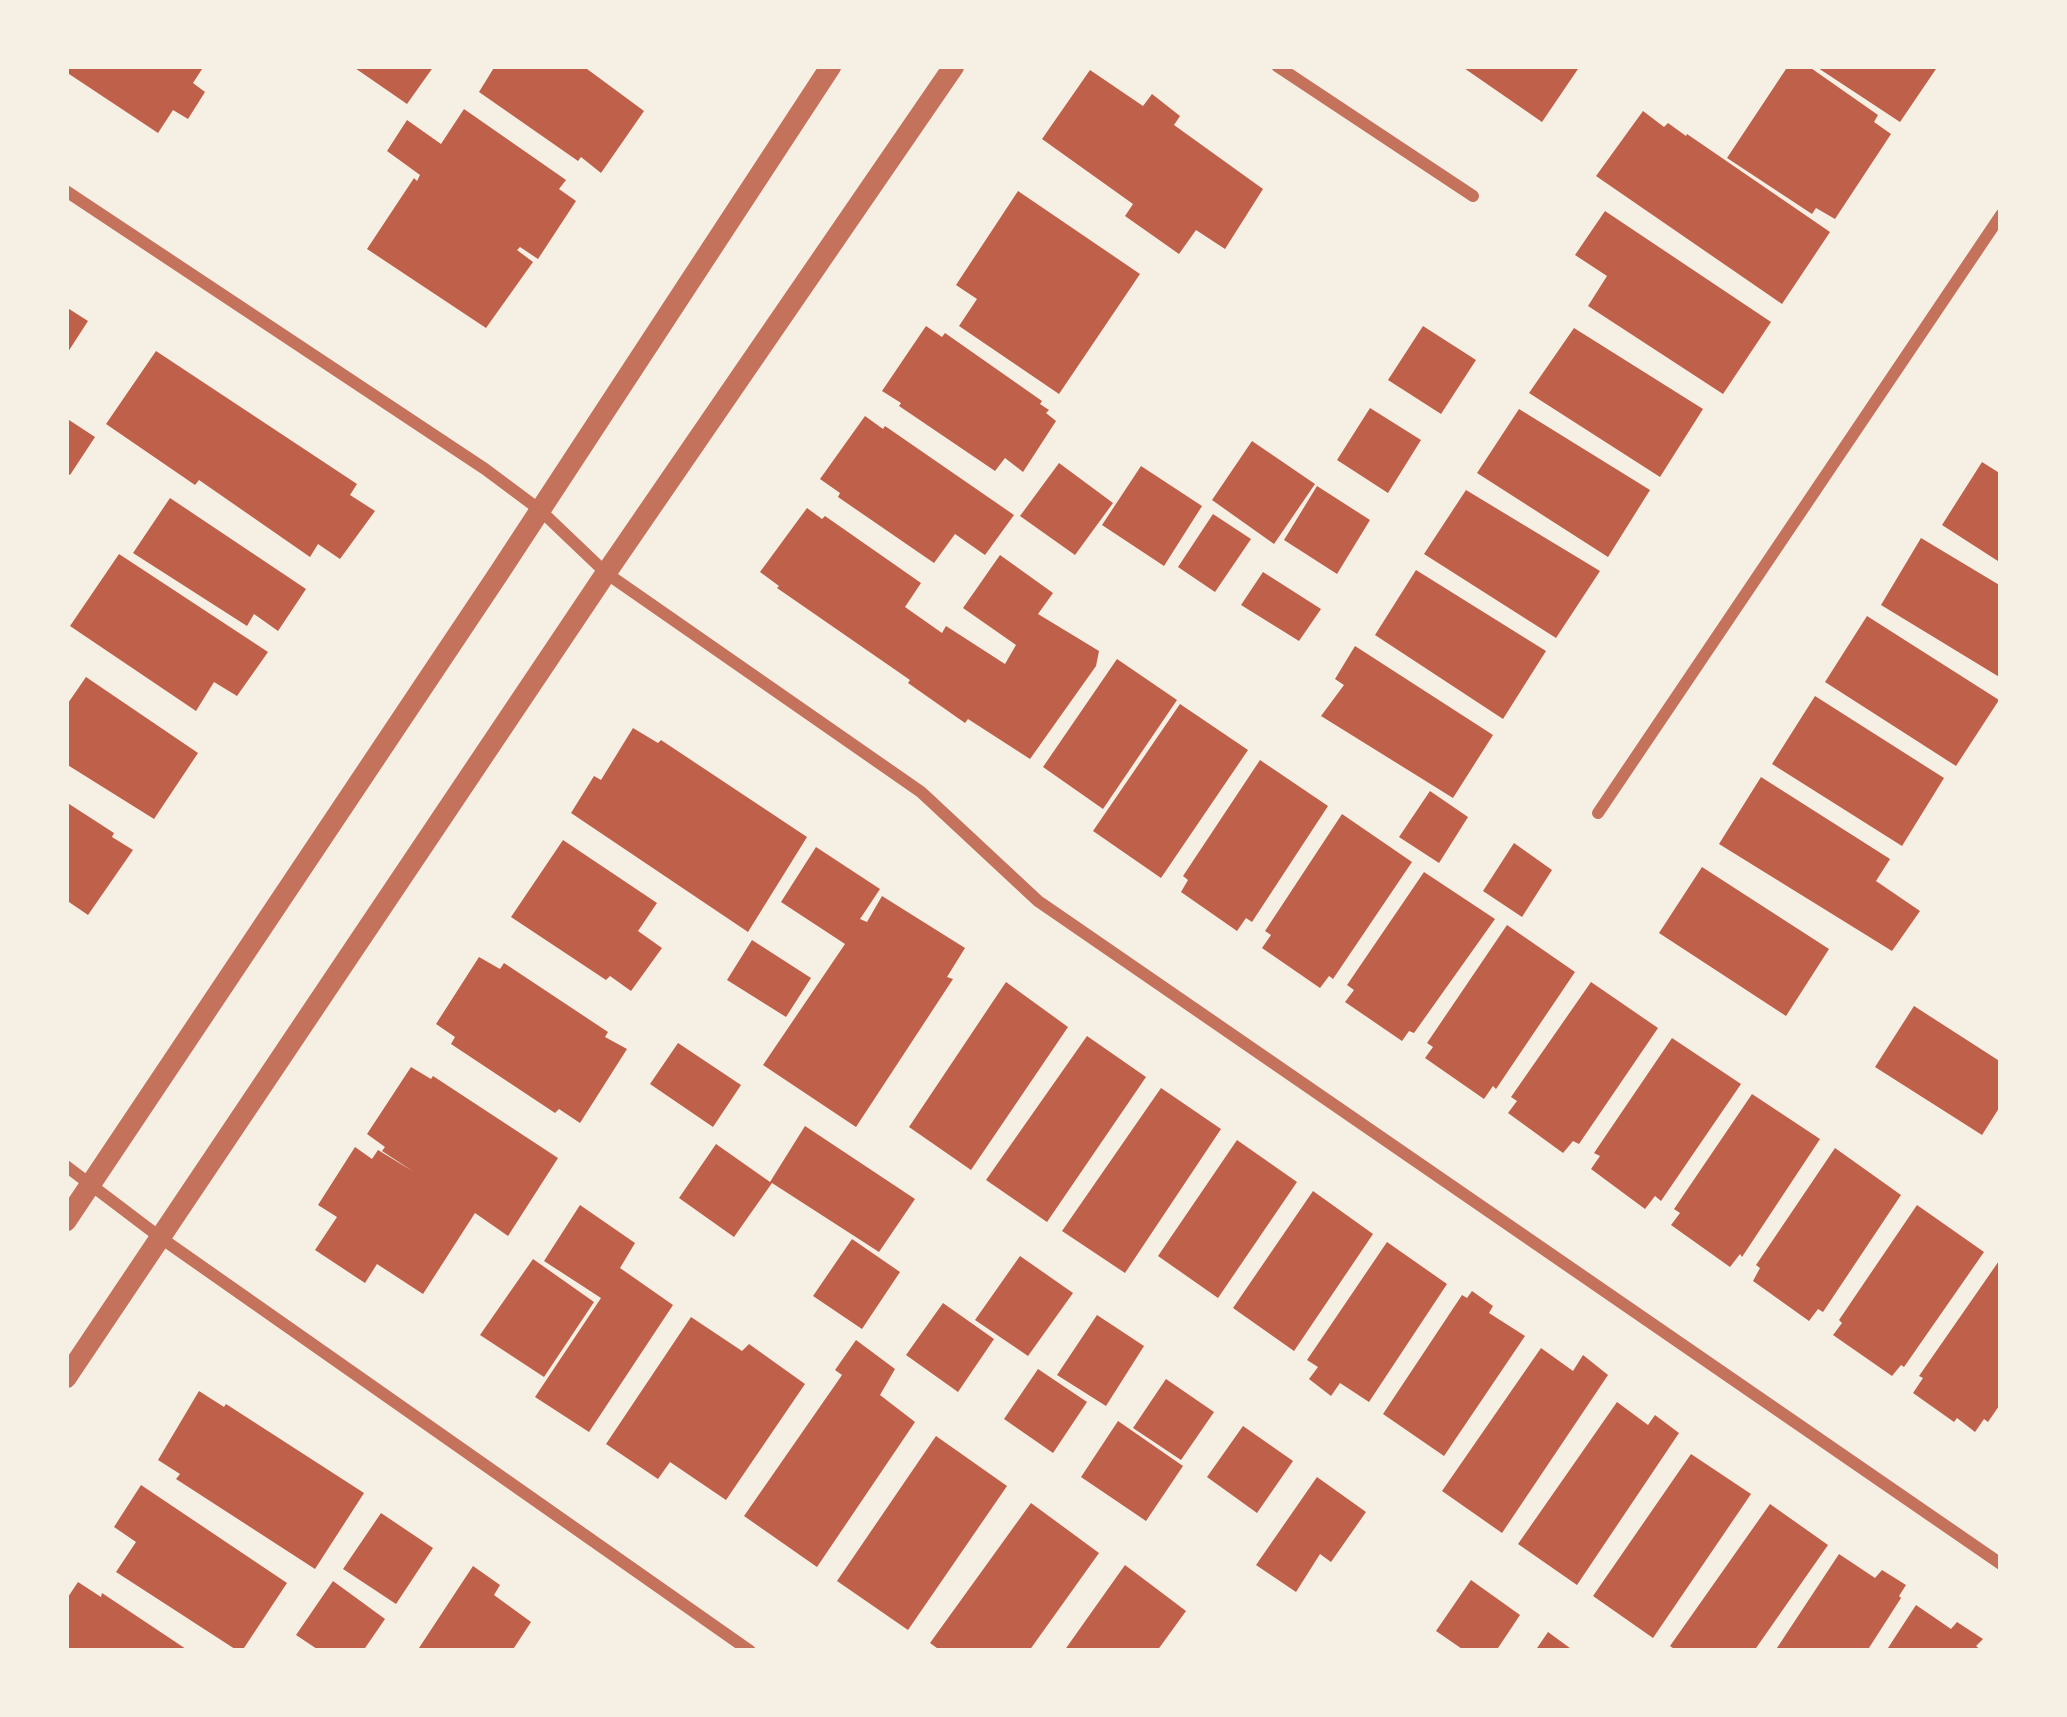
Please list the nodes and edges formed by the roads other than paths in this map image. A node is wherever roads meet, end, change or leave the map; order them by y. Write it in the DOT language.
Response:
graph roads {
  1 [pos="831,66"];
  2 [pos="954,66"];
  3 [pos="1277,66"];
  4 [pos="66,191"];
  5 [pos="1473,196"];
  6 [pos="2001,215"];
  7 [pos="540,510"];
  8 [pos="606,573"];
  9 [pos="1598,813"];
  10 [pos="66,1166"];
  11 [pos="92,1185"];
  12 [pos="66,1221"];
  13 [pos="160,1238"];
  14 [pos="66,1378"];
  15 [pos="2001,1564"];
  16 [pos="750,1651"];
  1 -- 7 [label="street"];
  2 -- 8 [label="street"];
  3 -- 5 [label="street"];
  4 -- 7 [label="street"];
  6 -- 9 [label="street"];
  7 -- 8 [label="street"];
  7 -- 11 [label="street"];
  8 -- 13 [label="street"];
  8 -- 15 [label="street"];
  10 -- 11 [label="street"];
  11 -- 12 [label="street"];
  11 -- 13 [label="street"];
  13 -- 14 [label="street"];
  13 -- 16 [label="street"];
}
